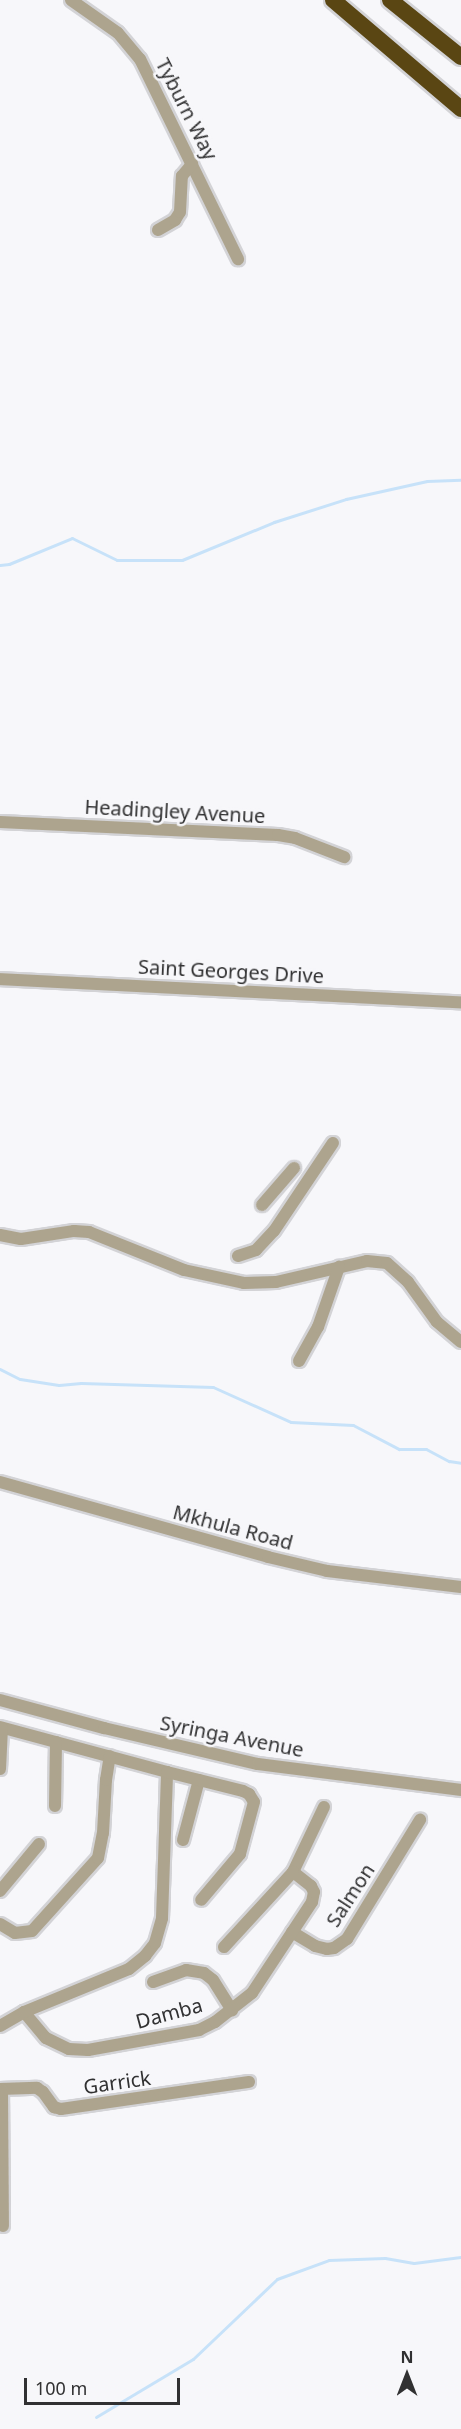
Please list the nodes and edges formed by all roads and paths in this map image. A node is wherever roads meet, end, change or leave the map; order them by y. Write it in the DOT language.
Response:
graph roads {
  1 [pos="333,0"];
  2 [pos="390,0"];
  3 [pos="80,2"];
  4 [pos="461,57"];
  5 [pos="461,109"];
  6 [pos="192,164"];
  7 [pos="158,230"];
  8 [pos="238,259"];
  9 [pos="0,822"];
  10 [pos="344,857"];
  11 [pos="0,979"];
  12 [pos="461,1002"];
  13 [pos="333,1143"];
  14 [pos="294,1168"];
  15 [pos="262,1205"];
  16 [pos="0,1235"];
  17 [pos="238,1256"];
  18 [pos="339,1267"];
  19 [pos="461,1342"];
  20 [pos="298,1361"];
  21 [pos="0,1482"];
  22 [pos="461,1587"];
  23 [pos="0,1700"];
  24 [pos="1,1728"];
  25 [pos="56,1742"];
  26 [pos="110,1756"];
  27 [pos="0,1769"];
  28 [pos="167,1772"];
  29 [pos="199,1780"];
  30 [pos="461,1790"];
  31 [pos="55,1806"];
  32 [pos="324,1807"];
  33 [pos="420,1820"];
  34 [pos="183,1840"];
  35 [pos="39,1844"];
  36 [pos="293,1872"];
  37 [pos="0,1891"];
  38 [pos="201,1900"];
  39 [pos="0,1923"];
  40 [pos="292,1932"];
  41 [pos="224,1947"];
  42 [pos="153,1982"];
  43 [pos="232,2010"];
  44 [pos="24,2012"];
  45 [pos="0,2026"];
  46 [pos="249,2082"];
  47 [pos="1,2089"];
  48 [pos="3,2226"];
  1 -- 5 [label="highway"];
  2 -- 4 [label="highway"];
  3 -- 6 [label="street, Tyburn Way"];
  6 -- 7 [label="street"];
  6 -- 8 [label="street, Tyburn Way"];
  9 -- 10 [label="street, Headingley Avenue"];
  11 -- 12 [label="street, Saint Georges Drive"];
  13 -- 17 [label="street"];
  14 -- 15 [label="street"];
  16 -- 18 [label="street"];
  18 -- 19 [label="street"];
  18 -- 20 [label="street"];
  21 -- 22 [label="street, Mkhula Road"];
  23 -- 30 [label="street, Syringa Avenue"];
  24 -- 25 [label="street"];
  24 -- 27 [label="street"];
  25 -- 26 [label="street"];
  25 -- 31 [label="street"];
  26 -- 28 [label="street"];
  26 -- 39 [label="street"];
  28 -- 29 [label="street"];
  28 -- 44 [label="street"];
  29 -- 34 [label="street"];
  29 -- 38 [label="street"];
  32 -- 36 [label="street"];
  33 -- 40 [label="street, Salmon"];
  35 -- 37 [label="street"];
  36 -- 40 [label="street, Damba"];
  36 -- 41 [label="street"];
  40 -- 43 [label="street, Damba"];
  42 -- 43 [label="street"];
  43 -- 44 [label="street, Damba"];
  44 -- 45 [label="street"];
  46 -- 47 [label="street, Garrick"];
  47 -- 48 [label="street"];
}
